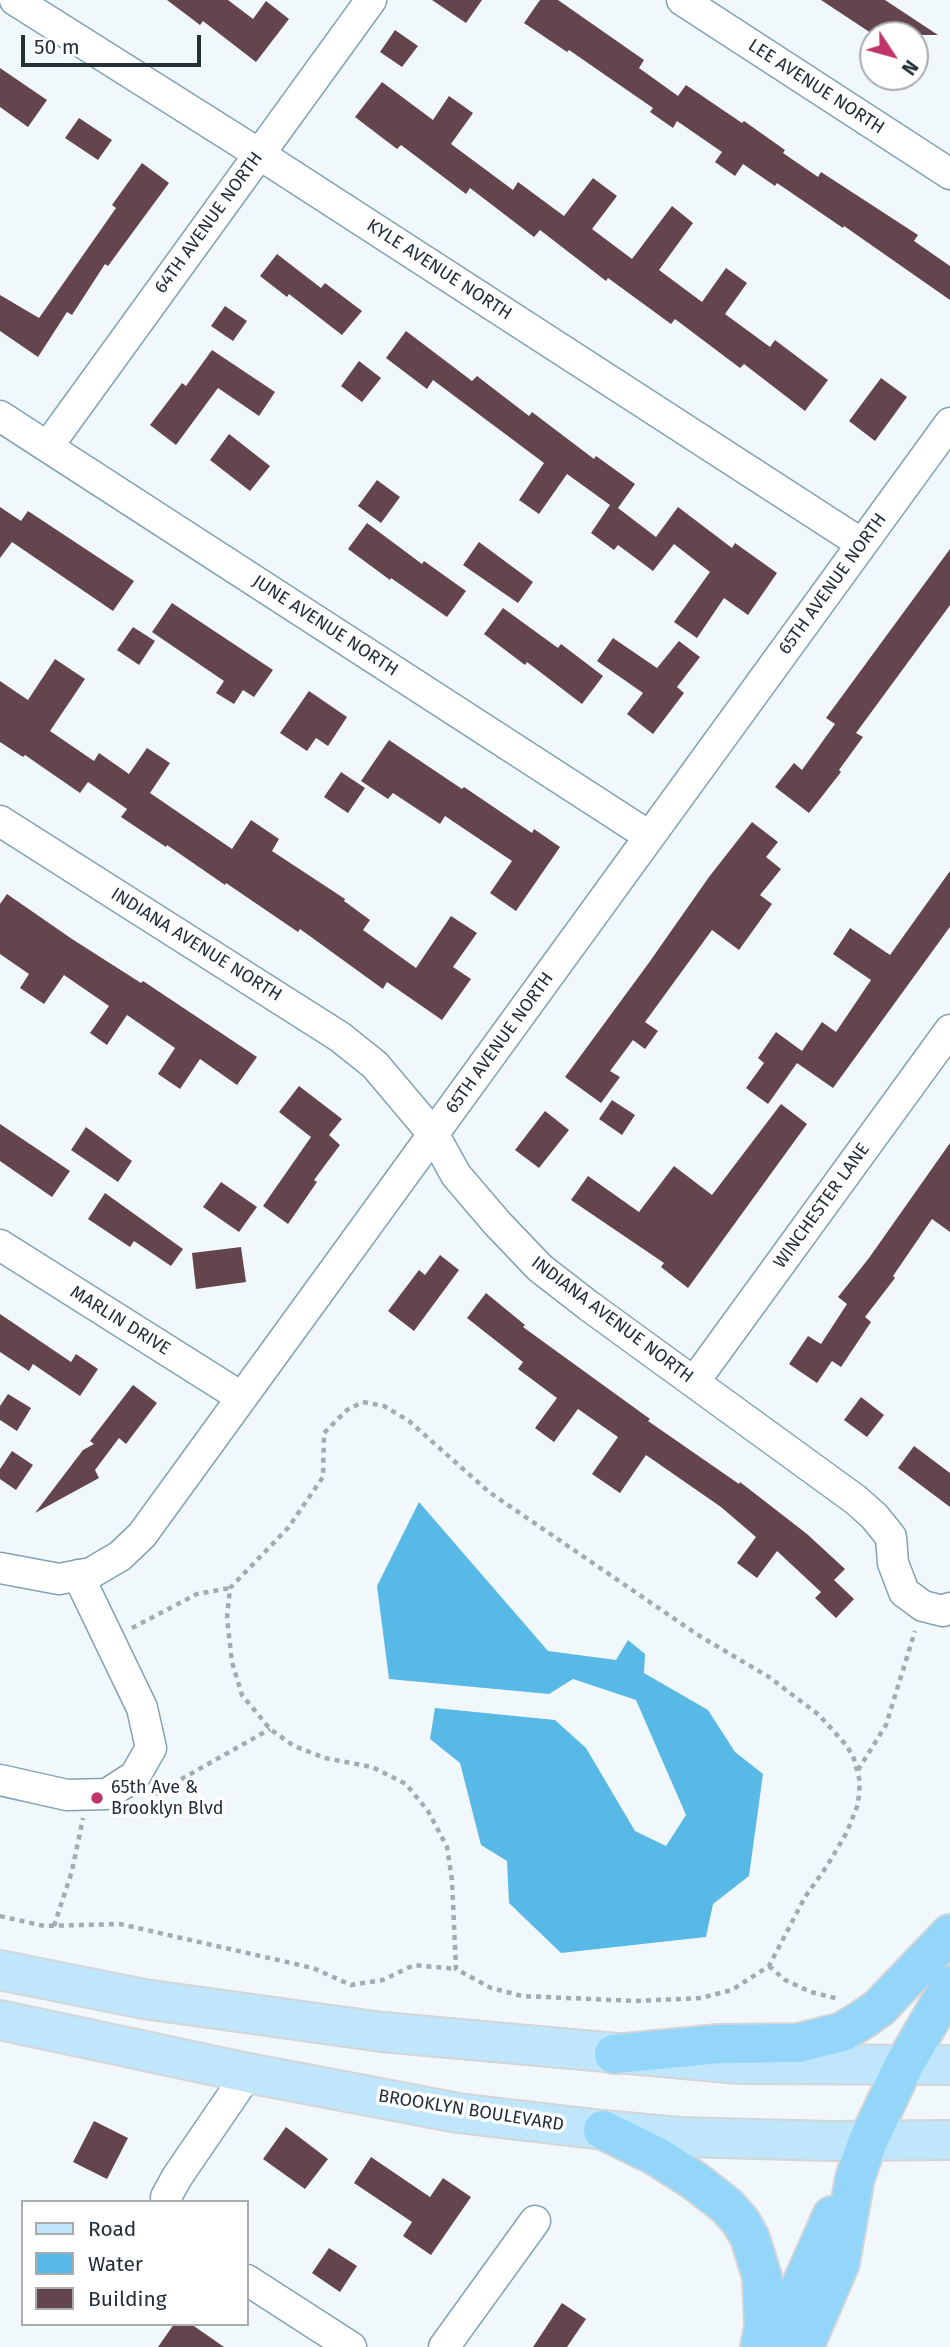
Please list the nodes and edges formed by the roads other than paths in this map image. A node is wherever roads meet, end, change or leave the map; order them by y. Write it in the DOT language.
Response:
graph roads {
  1 [pos="15,0"];
  2 [pos="371,0"];
  3 [pos="682,0"];
  4 [pos="259,154"];
  5 [pos="950,174"];
  6 [pos="0,416"];
  7 [pos="950,423"];
  8 [pos="48,446"];
  9 [pos="862,544"];
  10 [pos="0,821"];
  11 [pos="649,836"];
  12 [pos="950,1030"];
  13 [pos="434,1135"];
  14 [pos="0,1245"];
  15 [pos="694,1382"];
  16 [pos="241,1397"];
  17 [pos="0,1568"];
  18 [pos="78,1575"];
  19 [pos="937,1607"];
  20 [pos="0,1780"];
  21 [pos="950,1934"];
  22 [pos="0,1970"];
  23 [pos="950,1986"];
  24 [pos="0,2020"];
  25 [pos="614,2054"];
  26 [pos="904,2065"];
  27 [pos="950,2065"];
  28 [pos="248,2073"];
  29 [pos="603,2130"];
  30 [pos="950,2140"];
  31 [pos="868,2141"];
  32 [pos="855,2178"];
  33 [pos="167,2200"];
  34 [pos="536,2221"];
  35 [pos="248,2281"];
  36 [pos="351,2347"];
  37 [pos="444,2347"];
  38 [pos="760,2347"];
  39 [pos="774,2347"];
  40 [pos="804,2347"];
  1 -- 4 [label="street, KYLE AVENUE NORTH"];
  2 -- 4 [label="street, 64TH AVENUE NORTH"];
  3 -- 5 [label="street, LEE AVENUE NORTH"];
  4 -- 8 [label="street, 64TH AVENUE NORTH"];
  4 -- 9 [label="street, KYLE AVENUE NORTH"];
  6 -- 8 [label="street, JUNE AVENUE NORTH"];
  7 -- 9 [label="street, 65TH AVENUE NORTH"];
  8 -- 11 [label="street, JUNE AVENUE NORTH"];
  9 -- 11 [label="street, 65TH AVENUE NORTH"];
  10 -- 13 [label="street, INDIANA AVENUE NORTH"];
  11 -- 13 [label="street, 65TH AVENUE NORTH"];
  12 -- 15 [label="street, WINCHESTER LANE"];
  13 -- 15 [label="street, INDIANA AVENUE NORTH"];
  13 -- 16 [label="street, 65TH AVENUE NORTH"];
  14 -- 16 [label="street, MARLIN DRIVE"];
  15 -- 19 [label="street, INDIANA AVENUE NORTH"];
  16 -- 18 [label="street, 65TH AVENUE NORTH"];
  17 -- 18 [label="street, 65TH AVENUE NORTH"];
  18 -- 20 [label="street"];
  21 -- 25 [label="highway"];
  22 -- 25 [label="main road"];
  23 -- 26 [label="highway"];
  24 -- 28 [label="main road, BROOKLYN BOULEVARD"];
  25 -- 26 [label="main road"];
  26 -- 27 [label="main road"];
  26 -- 31 [label="highway"];
  28 -- 29 [label="main road, BROOKLYN BOULEVARD"];
  28 -- 33 [label="street"];
  29 -- 31 [label="main road, BROOKLYN BOULEVARD"];
  29 -- 38 [label="highway"];
  30 -- 31 [label="main road, BROOKLYN BOULEVARD"];
  31 -- 32 [label="highway"];
  32 -- 39 [label="highway"];
  32 -- 40 [label="highway"];
  34 -- 37 [label="street"];
  35 -- 36 [label="street"];
}
